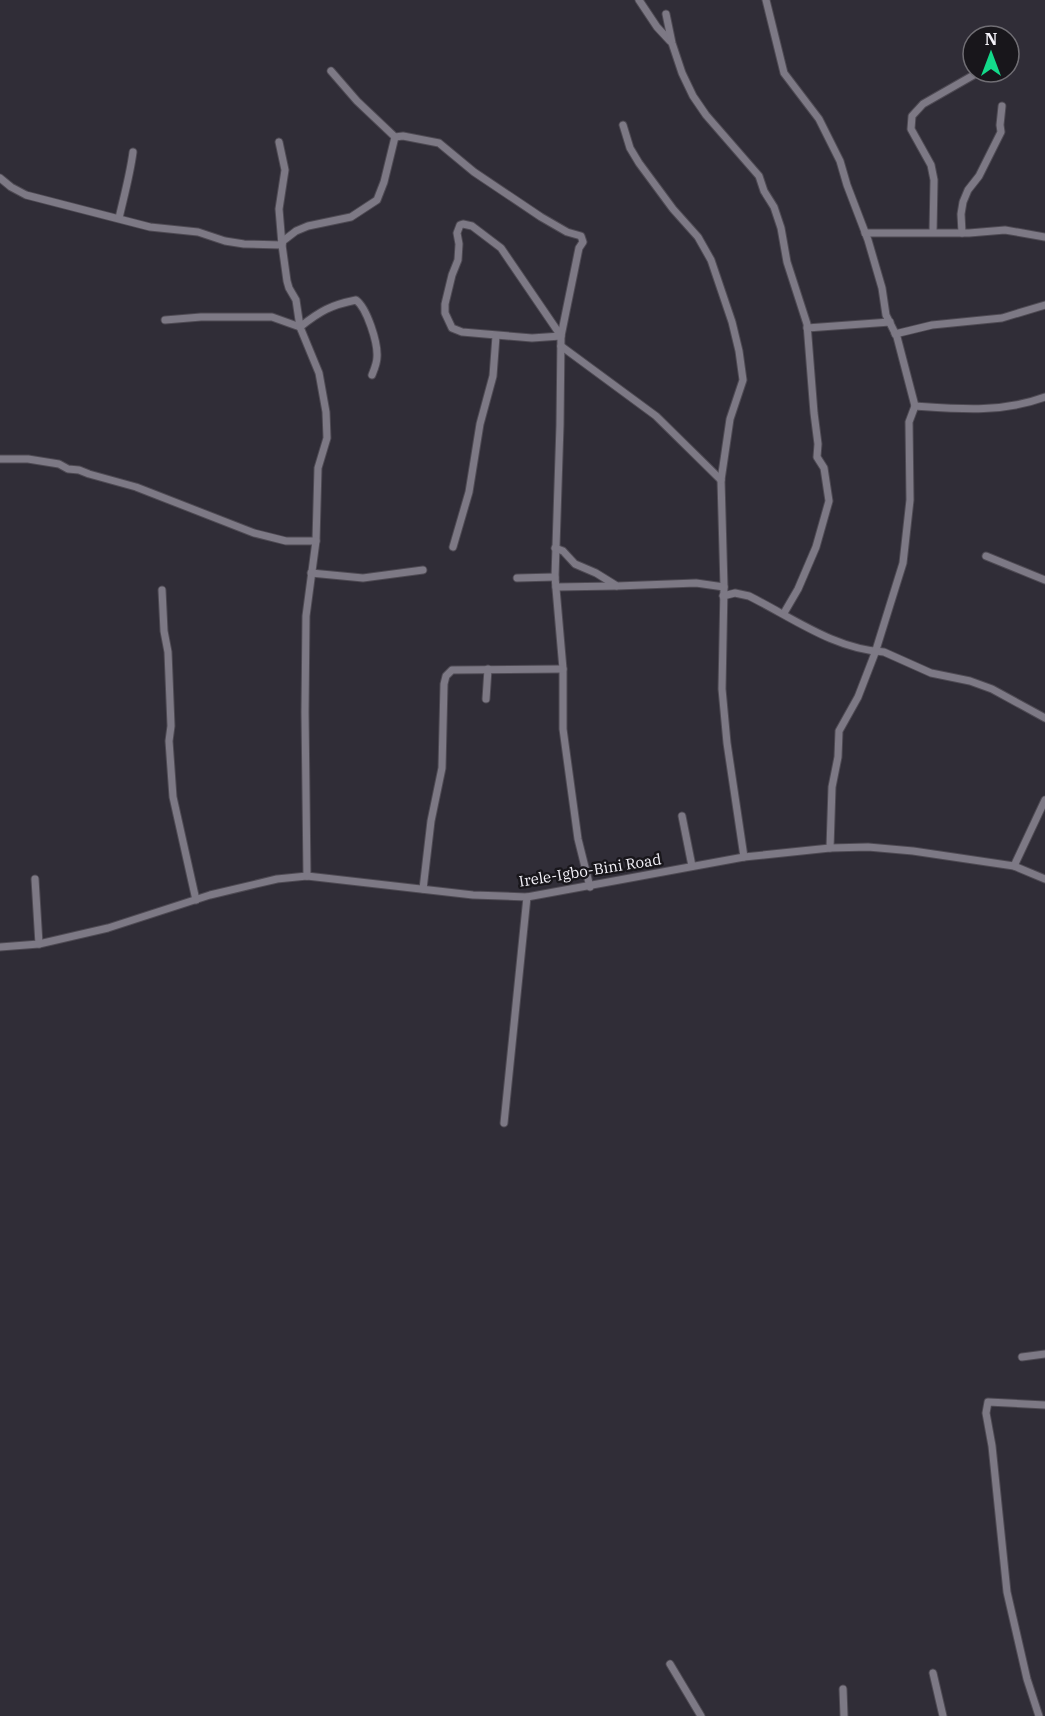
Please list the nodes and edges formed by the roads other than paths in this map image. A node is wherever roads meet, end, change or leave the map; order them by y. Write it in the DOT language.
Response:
graph roads {
  1 [pos="639,0"];
  2 [pos="766,0"];
  3 [pos="666,14"];
  4 [pos="672,43"];
  5 [pos="331,70"];
  6 [pos="961,82"];
  7 [pos="1002,106"];
  8 [pos="623,125"];
  9 [pos="395,136"];
  10 [pos="279,142"];
  11 [pos="134,152"];
  12 [pos="0,178"];
  13 [pos="119,218"];
  14 [pos="933,232"];
  15 [pos="866,233"];
  16 [pos="962,233"];
  17 [pos="1045,237"];
  18 [pos="282,245"];
  19 [pos="1045,305"];
  20 [pos="165,320"];
  21 [pos="890,322"];
  22 [pos="300,327"];
  23 [pos="807,328"];
  24 [pos="895,334"];
  25 [pos="496,336"];
  26 [pos="561,336"];
  27 [pos="561,346"];
  28 [pos="372,375"];
  29 [pos="1045,397"];
  30 [pos="915,406"];
  31 [pos="0,459"];
  32 [pos="721,480"];
  33 [pos="316,541"];
  34 [pos="453,547"];
  35 [pos="555,548"];
  36 [pos="986,556"];
  37 [pos="423,570"];
  38 [pos="311,573"];
  39 [pos="555,577"];
  40 [pos="517,578"];
  41 [pos="1045,580"];
  42 [pos="617,586"];
  43 [pos="556,587"];
  44 [pos="724,587"];
  45 [pos="162,590"];
  46 [pos="723,596"];
  47 [pos="784,613"];
  48 [pos="875,653"];
  49 [pos="488,669"];
  50 [pos="563,669"];
  51 [pos="486,699"];
  52 [pos="1045,718"];
  53 [pos="1045,800"];
  54 [pos="682,816"];
  55 [pos="830,848"];
  56 [pos="744,857"];
  57 [pos="692,866"];
  58 [pos="1014,867"];
  59 [pos="307,876"];
  60 [pos="35,879"];
  61 [pos="1045,879"];
  62 [pos="590,887"];
  63 [pos="423,889"];
  64 [pos="527,897"];
  65 [pos="196,900"];
  66 [pos="39,944"];
  67 [pos="0,947"];
  68 [pos="504,1123"];
  69 [pos="1045,1354"];
  70 [pos="1022,1357"];
  71 [pos="1045,1405"];
  72 [pos="670,1664"];
  73 [pos="933,1673"];
  74 [pos="843,1689"];
  75 [pos="701,1716"];
  76 [pos="844,1716"];
  77 [pos="943,1716"];
  78 [pos="1038,1716"];
  1 -- 4 [label="street"];
  2 -- 15 [label="street"];
  3 -- 4 [label="street"];
  4 -- 23 [label="street"];
  5 -- 9 [label="street"];
  6 -- 14 [label="street"];
  7 -- 16 [label="street"];
  8 -- 32 [label="street"];
  9 -- 18 [label="street"];
  9 -- 26 [label="street"];
  10 -- 18 [label="street"];
  11 -- 13 [label="street"];
  12 -- 13 [label="street"];
  13 -- 18 [label="street"];
  14 -- 15 [label="street"];
  14 -- 16 [label="street"];
  15 -- 21 [label="street"];
  16 -- 17 [label="street"];
  18 -- 22 [label="street"];
  19 -- 24 [label="street"];
  20 -- 22 [label="street"];
  21 -- 23 [label="street"];
  21 -- 24 [label="street"];
  22 -- 28 [label="street"];
  22 -- 33 [label="street"];
  23 -- 47 [label="street"];
  24 -- 30 [label="street"];
  25 -- 26 [label="street"];
  25 -- 26 [label="street"];
  25 -- 34 [label="street"];
  26 -- 27 [label="street"];
  27 -- 32 [label="street"];
  27 -- 35 [label="street"];
  29 -- 30 [label="street"];
  30 -- 48 [label="street"];
  31 -- 33 [label="street"];
  32 -- 44 [label="street"];
  33 -- 38 [label="street"];
  35 -- 39 [label="street"];
  35 -- 42 [label="street"];
  36 -- 41 [label="street"];
  37 -- 38 [label="street"];
  38 -- 59 [label="street"];
  39 -- 40 [label="street"];
  39 -- 43 [label="street"];
  42 -- 43 [label="street"];
  42 -- 44 [label="street"];
  43 -- 50 [label="street"];
  44 -- 46 [label="street"];
  45 -- 65 [label="street"];
  46 -- 47 [label="street"];
  46 -- 56 [label="street"];
  47 -- 48 [label="street"];
  48 -- 52 [label="street"];
  48 -- 55 [label="street"];
  49 -- 50 [label="street"];
  49 -- 51 [label="street"];
  49 -- 63 [label="street"];
  50 -- 62 [label="street"];
  53 -- 58 [label="street"];
  54 -- 57 [label="street"];
  55 -- 56 [label="street, Irele-Igbo-Bini Road"];
  55 -- 58 [label="street, Irele-Igbo-Bini Road"];
  56 -- 57 [label="street, Irele-Igbo-Bini Road"];
  57 -- 62 [label="street, Irele-Igbo-Bini Road"];
  58 -- 61 [label="street, Irele-Igbo-Bini Road"];
  59 -- 63 [label="street, Irele-Igbo-Bini Road"];
  59 -- 65 [label="street, Irele-Igbo-Bini Road"];
  60 -- 66 [label="street"];
  62 -- 64 [label="street, Irele-Igbo-Bini Road"];
  63 -- 64 [label="street, Irele-Igbo-Bini Road"];
  64 -- 68 [label="street"];
  65 -- 66 [label="street, Irele-Igbo-Bini Road"];
  66 -- 67 [label="street, Irele-Igbo-Bini Road"];
  69 -- 70 [label="street"];
  71 -- 78 [label="street"];
  72 -- 75 [label="street"];
  73 -- 77 [label="street"];
  74 -- 76 [label="street"];
}
